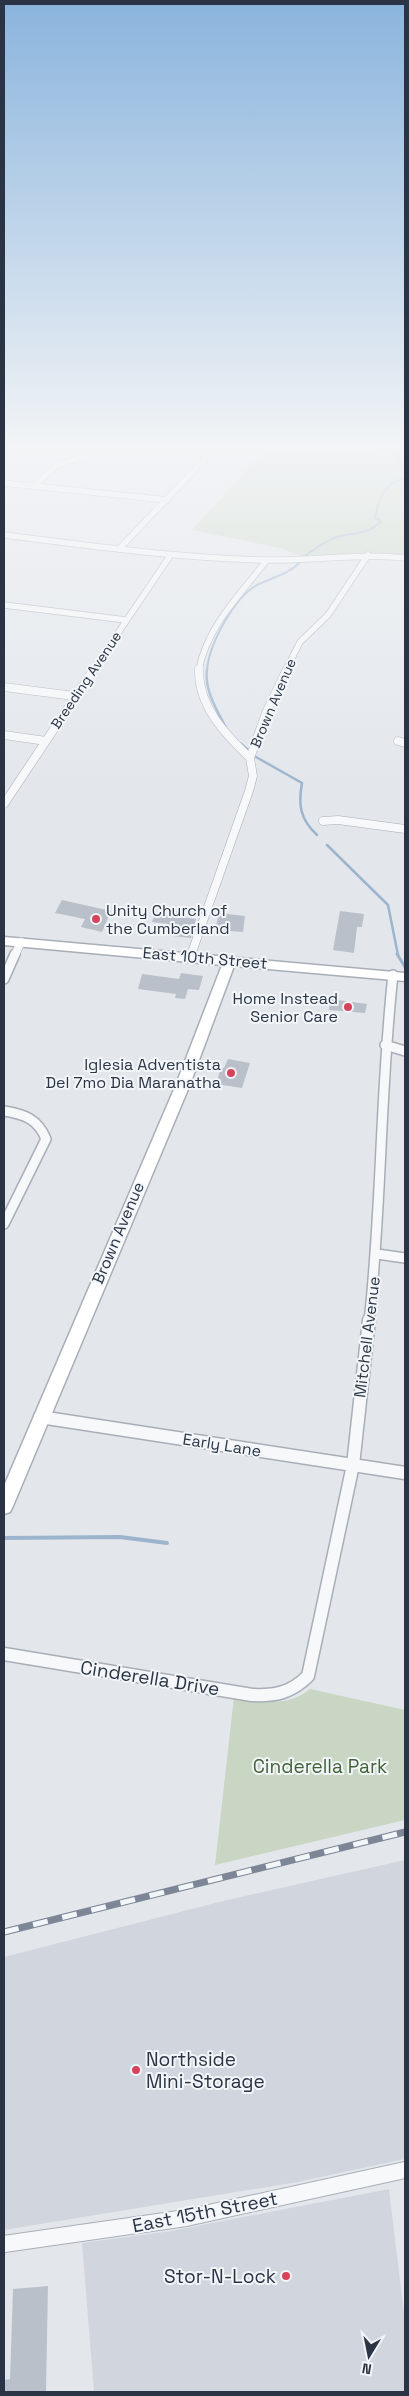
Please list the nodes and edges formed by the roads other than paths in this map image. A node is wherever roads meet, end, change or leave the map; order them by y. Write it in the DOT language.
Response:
graph roads {
  1 [pos="167,560"];
  2 [pos="262,560"];
  3 [pos="267,560"];
  4 [pos="271,560"];
  5 [pos="365,560"];
  6 [pos="4,605"];
  7 [pos="126,620"];
  8 [pos="4,687"];
  9 [pos="74,696"];
  10 [pos="4,735"];
  11 [pos="46,741"];
  12 [pos="250,758"];
  13 [pos="4,804"];
  14 [pos="322,821"];
  15 [pos="405,829"];
  16 [pos="4,941"];
  17 [pos="21,942"];
  18 [pos="191,956"];
  19 [pos="230,960"];
  20 [pos="399,976"];
  21 [pos="4,979"];
  22 [pos="384,1045"];
  23 [pos="405,1051"];
  24 [pos="4,1111"];
  25 [pos="4,1224"];
  26 [pos="377,1254"];
  27 [pos="405,1258"];
  28 [pos="40,1418"];
  29 [pos="353,1464"];
  30 [pos="405,1473"];
  31 [pos="4,1506"];
  32 [pos="4,1654"];
  33 [pos="296,1690"];
  34 [pos="405,2170"];
  35 [pos="4,2244"];
  1 -- 7 [label="street, Breeding Avenue"];
  2 -- 3 [label="street"];
  3 -- 4 [label="street"];
  3 -- 12 [label="street"];
  5 -- 12 [label="street, Brown Avenue"];
  6 -- 7 [label="street"];
  7 -- 9 [label="street, Breeding Avenue"];
  8 -- 9 [label="street"];
  9 -- 11 [label="street, Breeding Avenue"];
  10 -- 11 [label="street"];
  11 -- 13 [label="street, Breeding Avenue"];
  12 -- 18 [label="street, Brown Avenue"];
  14 -- 15 [label="street"];
  16 -- 17 [label="street, East 10th Street"];
  17 -- 18 [label="street, East 10th Street"];
  17 -- 21 [label="street"];
  18 -- 19 [label="street, East 10th Street"];
  19 -- 20 [label="street, East 10th Street"];
  19 -- 28 [label="street, Brown Avenue"];
  20 -- 22 [label="street, Mitchell Avenue"];
  22 -- 23 [label="street"];
  22 -- 26 [label="street, Mitchell Avenue"];
  24 -- 25 [label="street"];
  26 -- 27 [label="street"];
  26 -- 29 [label="street, Mitchell Avenue"];
  28 -- 29 [label="street, Early Lane"];
  28 -- 31 [label="street, Brown Avenue"];
  29 -- 30 [label="street, Early Lane"];
  29 -- 33 [label="street, Mitchell Avenue"];
  32 -- 33 [label="street, Cinderella Drive"];
  34 -- 35 [label="street, East 15th Street"];
}
